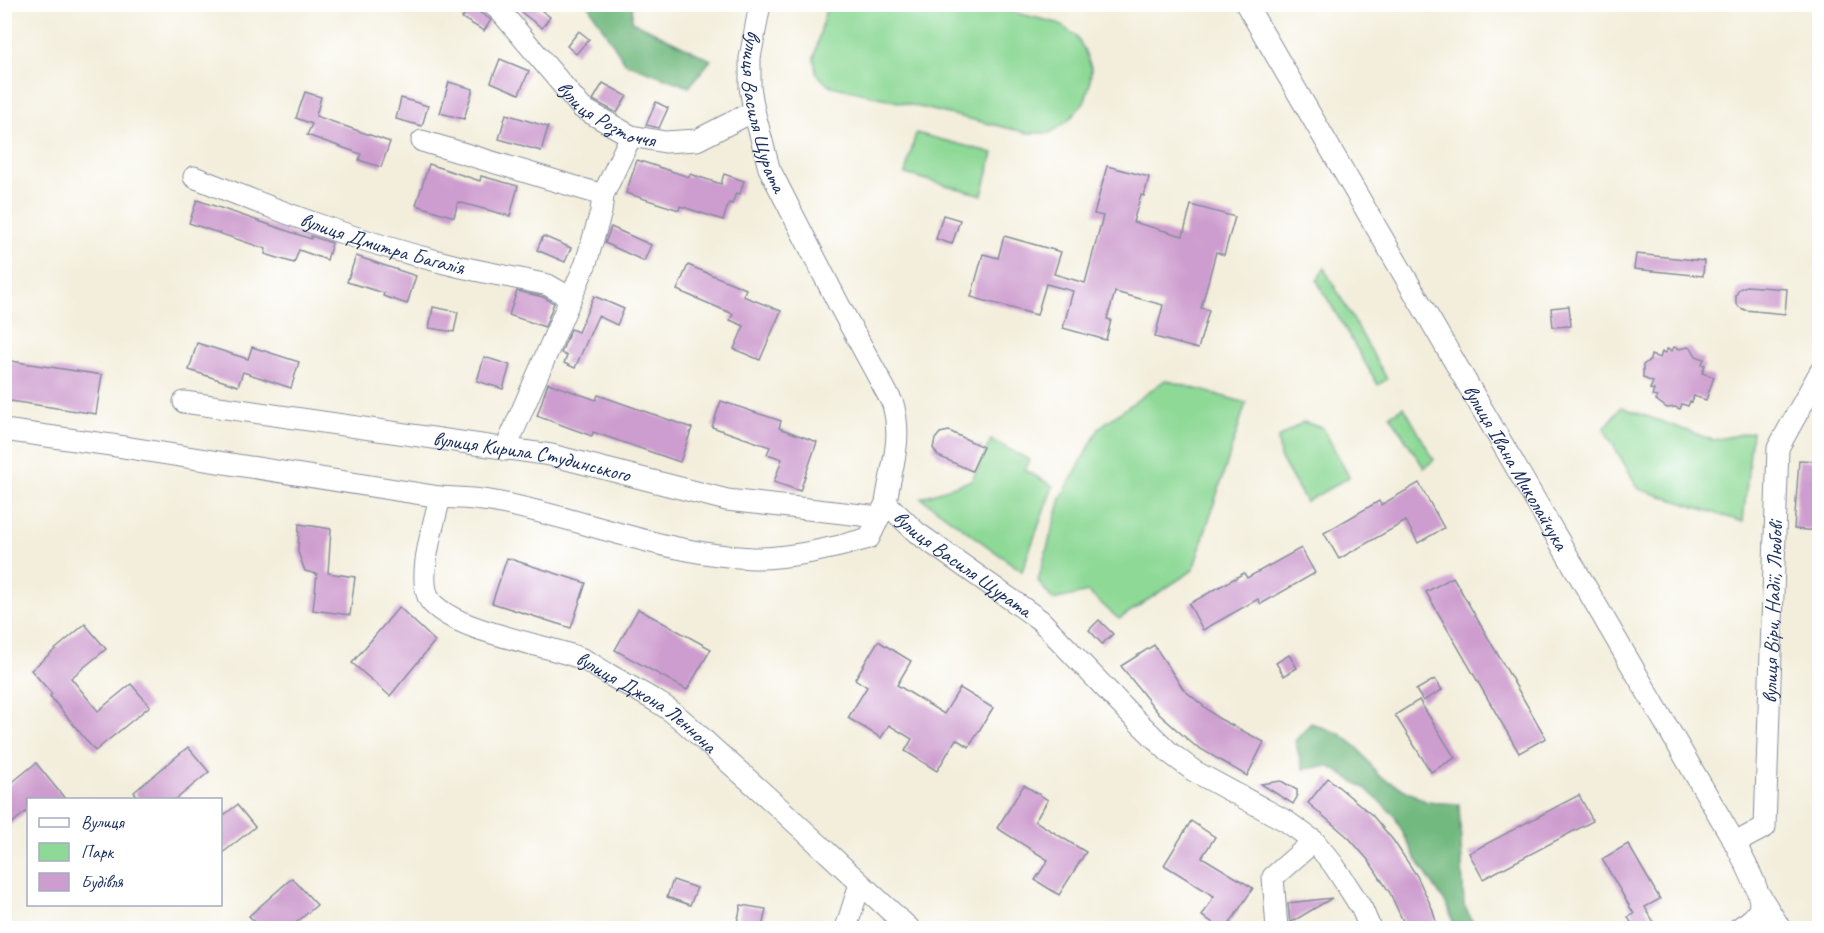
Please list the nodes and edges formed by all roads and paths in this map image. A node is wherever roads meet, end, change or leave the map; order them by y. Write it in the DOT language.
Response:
graph roads {
  1 [pos="492,4"];
  2 [pos="760,4"];
  3 [pos="1245,4"];
  4 [pos="754,111"];
  5 [pos="631,136"];
  6 [pos="422,141"];
  7 [pos="194,177"];
  8 [pos="603,195"];
  9 [pos="569,301"];
  10 [pos="1820,372"];
  11 [pos="184,402"];
  12 [pos="4,430"];
  13 [pos="505,450"];
  14 [pos="440,497"];
  15 [pos="882,510"];
  16 [pos="1314,841"];
  17 [pos="1735,843"];
  18 [pos="860,884"];
  19 [pos="1759,894"];
  20 [pos="846,928"];
  21 [pos="909,928"];
  22 [pos="1277,928"];
  23 [pos="1370,928"];
  24 [pos="1739,928"];
  25 [pos="1780,928"];
  1 -- 5 [label="street, вулиця Розточчя"];
  2 -- 4 [label="street, вулиця Василя Щурата"];
  3 -- 17 [label="street, вулиця Івана Миколайчука"];
  4 -- 5 [label="street, вулиця Розточчя"];
  4 -- 15 [label="street, вулиця Василя Щурата"];
  5 -- 8 [label="street"];
  6 -- 8 [label="street"];
  7 -- 9 [label="street, вулиця Дмитра Багалія"];
  8 -- 9 [label="street"];
  9 -- 13 [label="street"];
  10 -- 17 [label="street, вулиця Віри, Надії, Любові"];
  11 -- 13 [label="street, вулиця Кирила Студинського"];
  12 -- 14 [label="street"];
  13 -- 15 [label="street, вулиця Кирила Студинського"];
  14 -- 15 [label="street"];
  14 -- 18 [label="street, вулиця Джона Леннона"];
  15 -- 16 [label="street, вулиця Василя Щурата"];
  16 -- 22 [label="street"];
  16 -- 23 [label="street, вулиця Василя Щурата"];
  17 -- 19 [label="street, вулиця Івана Миколайчука"];
  18 -- 20 [label="street"];
  18 -- 21 [label="street, вулиця Джона Леннона"];
  19 -- 24 [label="street"];
  19 -- 25 [label="street, вулиця Івана Миколайчука"];
}
